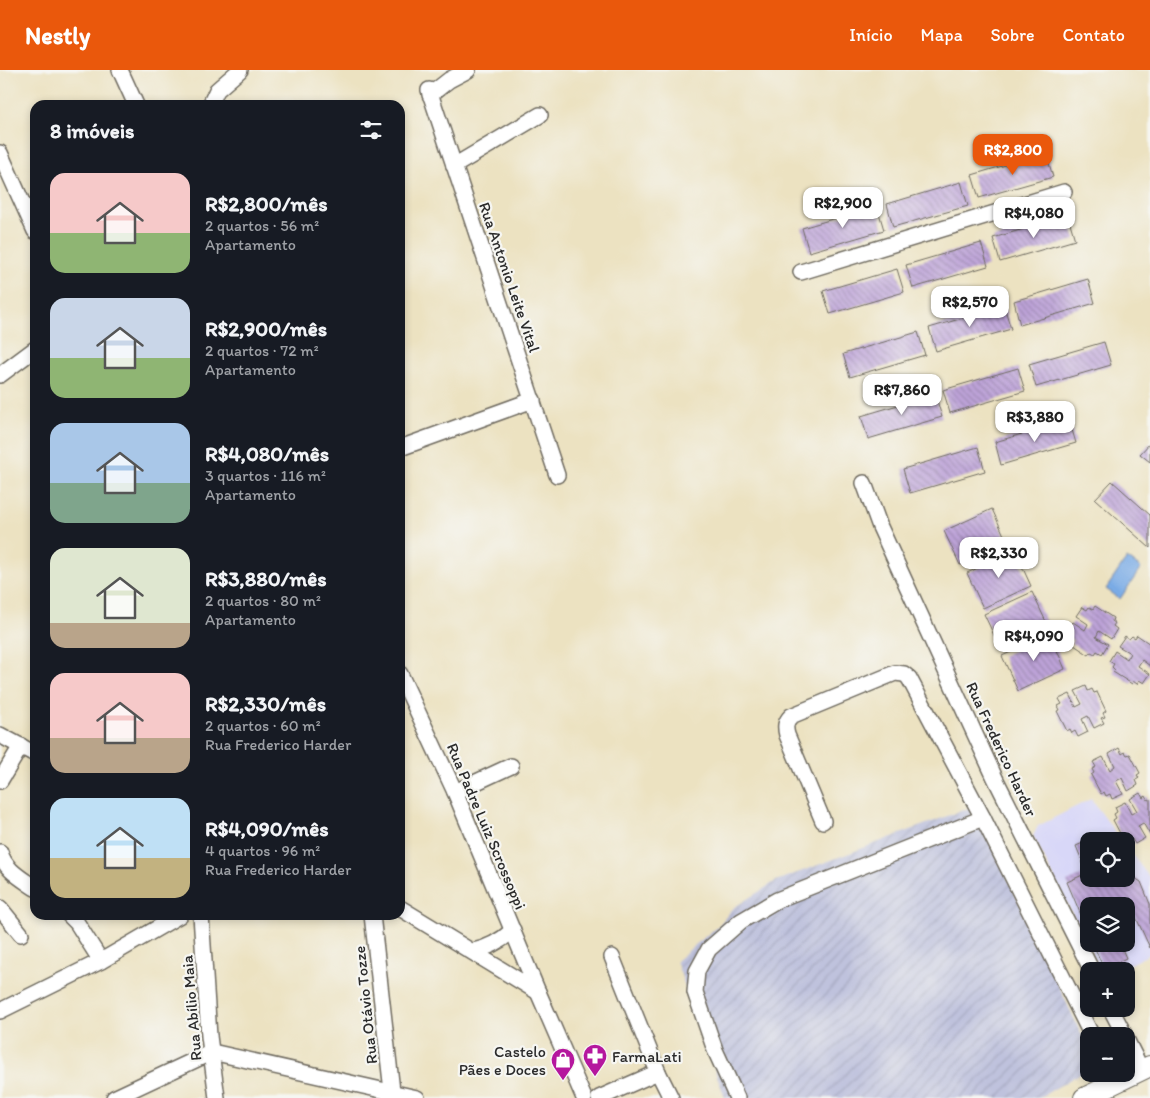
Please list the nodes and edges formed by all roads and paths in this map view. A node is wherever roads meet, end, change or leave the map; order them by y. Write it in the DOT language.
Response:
graph roads {
  1 [pos="120,70"];
  2 [pos="240,70"];
  3 [pos="468,70"];
  4 [pos="134,100"];
  5 [pos="212,100"];
  6 [pos="540,115"];
  7 [pos="0,153"];
  8 [pos="454,166"];
  9 [pos="1064,192"];
  10 [pos="30,220"];
  11 [pos="801,272"];
  12 [pos="30,353"];
  13 [pos="0,375"];
  14 [pos="533,400"];
  15 [pos="405,446"];
  16 [pos="558,475"];
  17 [pos="864,483"];
  18 [pos="405,685"];
  19 [pos="0,735"];
  20 [pos="21,746"];
  21 [pos="30,751"];
  22 [pos="511,766"];
  23 [pos="0,780"];
  24 [pos="456,792"];
  25 [pos="982,818"];
  26 [pos="824,821"];
  27 [pos="0,852"];
  28 [pos="30,885"];
  29 [pos="0,908"];
  30 [pos="405,911"];
  31 [pos="74,920"];
  32 [pos="171,920"];
  33 [pos="201,920"];
  34 [pos="373,920"];
  35 [pos="512,930"];
  36 [pos="21,934"];
  37 [pos="473,952"];
  38 [pos="612,957"];
  39 [pos="101,961"];
  40 [pos="1087,962"];
  41 [pos="538,992"];
  42 [pos="0,1011"];
  43 [pos="1087,1027"];
  44 [pos="212,1052"];
  45 [pos="1135,1052"];
  46 [pos="1146,1068"];
  47 [pos="658,1072"];
  48 [pos="1107,1082"];
  49 [pos="392,1091"];
  50 [pos="114,1098"];
  51 [pos="217,1098"];
  52 [pos="417,1098"];
  53 [pos="584,1098"];
  54 [pos="599,1098"];
  55 [pos="671,1098"];
  56 [pos="737,1098"];
  57 [pos="1084,1098"];
  1 -- 4 [label="street"];
  2 -- 5 [label="street"];
  3 -- 8 [label="street, Rua Antonio Leite Vital"];
  6 -- 8 [label="street"];
  7 -- 10 [label="street"];
  8 -- 14 [label="street, Rua Antonio Leite Vital"];
  9 -- 11 [label="street"];
  12 -- 13 [label="street"];
  14 -- 15 [label="street"];
  14 -- 16 [label="street, Rua Antonio Leite Vital"];
  17 -- 40 [label="street, Rua Frederico Harder"];
  18 -- 24 [label="street, Rua Padre Luiz Scrossoppi"];
  19 -- 20 [label="street"];
  20 -- 21 [label="street"];
  20 -- 23 [label="street"];
  22 -- 24 [label="street"];
  24 -- 35 [label="street, Rua Padre Luiz Scrossoppi"];
  25 -- 26 [label="street"];
  25 -- 43 [label="street"];
  25 -- 56 [label="street"];
  27 -- 28 [label="street"];
  29 -- 36 [label="street"];
  30 -- 37 [label="street"];
  31 -- 39 [label="street"];
  32 -- 39 [label="street"];
  33 -- 44 [label="street, Rua Abílio Maia"];
  34 -- 49 [label="street, Rua Otávio Tozze"];
  35 -- 37 [label="street"];
  35 -- 41 [label="street, Rua Padre Luiz Scrossoppi"];
  37 -- 41 [label="street"];
  38 -- 47 [label="street"];
  39 -- 42 [label="street"];
  41 -- 53 [label="street, Rua Padre Luiz Scrossoppi"];
  44 -- 49 [label="street"];
  44 -- 50 [label="street"];
  44 -- 51 [label="street, Rua Abílio Maia"];
  45 -- 46 [label="street"];
  47 -- 54 [label="street"];
  47 -- 55 [label="street"];
  48 -- 57 [label="main road"];
  49 -- 52 [label="street"];
}
